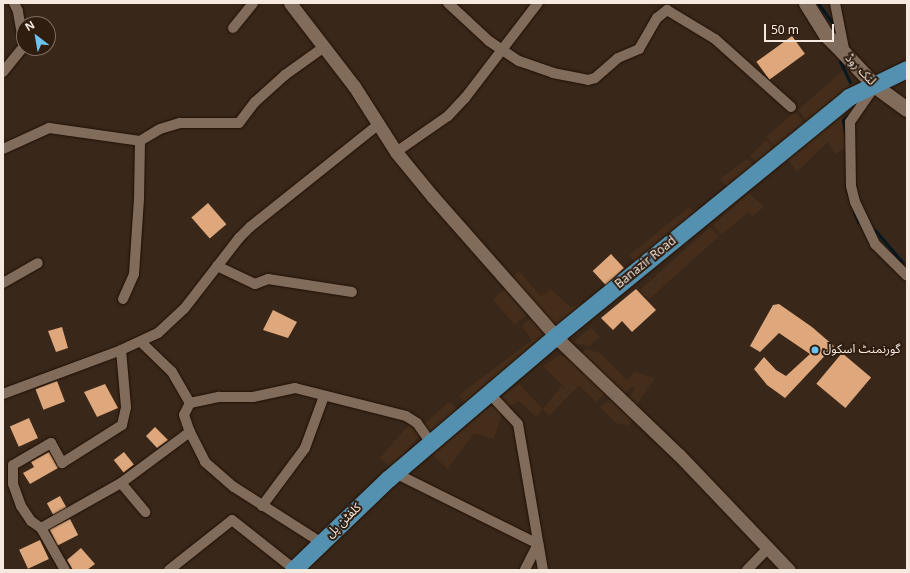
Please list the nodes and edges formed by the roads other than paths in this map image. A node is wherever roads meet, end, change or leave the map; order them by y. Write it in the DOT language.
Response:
graph roads {
  1 [pos="14,3"];
  2 [pos="253,3"];
  3 [pos="290,3"];
  4 [pos="448,3"];
  5 [pos="538,3"];
  6 [pos="806,3"];
  7 [pos="835,3"];
  8 [pos="233,28"];
  9 [pos="324,47"];
  10 [pos="502,51"];
  11 [pos="845,55"];
  12 [pos="907,69"];
  13 [pos="3,72"];
  14 [pos="875,86"];
  15 [pos="791,107"];
  16 [pos="907,109"];
  17 [pos="378,125"];
  18 [pos="140,141"];
  19 [pos="3,149"];
  20 [pos="396,152"];
  21 [pos="38,263"];
  22 [pos="217,266"];
  23 [pos="907,276"];
  24 [pos="3,283"];
  25 [pos="352,292"];
  26 [pos="123,299"];
  27 [pos="556,336"];
  28 [pos="141,342"];
  29 [pos="121,350"];
  30 [pos="489,393"];
  31 [pos="3,394"];
  32 [pos="324,396"];
  33 [pos="190,403"];
  34 [pos="190,432"];
  35 [pos="431,443"];
  36 [pos="395,473"];
  37 [pos="121,483"];
  38 [pos="262,506"];
  39 [pos="144,512"];
  40 [pos="41,528"];
  41 [pos="322,543"];
  42 [pos="538,544"];
  43 [pos="768,548"];
  44 [pos="64,570"];
  45 [pos="169,570"];
  46 [pos="294,570"];
  47 [pos="524,570"];
  48 [pos="543,570"];
  49 [pos="747,570"];
  50 [pos="789,570"];
  1 -- 13 [label="street"];
  2 -- 8 [label="street"];
  3 -- 9 [label="street"];
  4 -- 10 [label="street"];
  5 -- 10 [label="street"];
  6 -- 11 [label="main road, لنک روڈ"];
  7 -- 11 [label="street"];
  9 -- 17 [label="street"];
  9 -- 18 [label="street"];
  10 -- 15 [label="street"];
  10 -- 20 [label="street"];
  11 -- 14 [label="main road, لنک روڈ"];
  12 -- 14 [label="highway, Banazir Road"];
  14 -- 16 [label="main road, لنک روڈ"];
  14 -- 23 [label="street"];
  14 -- 27 [label="highway, Banazir Road"];
  17 -- 20 [label="street"];
  17 -- 22 [label="street"];
  18 -- 19 [label="street"];
  18 -- 26 [label="street"];
  20 -- 27 [label="street"];
  21 -- 24 [label="street"];
  22 -- 25 [label="street"];
  22 -- 28 [label="street"];
  27 -- 30 [label="highway, Banazir Road"];
  27 -- 43 [label="street"];
  28 -- 29 [label="street"];
  28 -- 33 [label="street"];
  29 -- 31 [label="street"];
  29 -- 40 [label="street"];
  30 -- 35 [label="highway, Banazir Road"];
  30 -- 42 [label="street"];
  32 -- 33 [label="street"];
  32 -- 35 [label="street"];
  32 -- 38 [label="street"];
  33 -- 34 [label="street"];
  34 -- 37 [label="street"];
  34 -- 38 [label="street"];
  35 -- 36 [label="highway, Banazir Road"];
  36 -- 41 [label="highway, کلفٹن پل"];
  36 -- 42 [label="street"];
  37 -- 39 [label="street"];
  37 -- 40 [label="street"];
  38 -- 41 [label="street"];
  40 -- 44 [label="street"];
  41 -- 46 [label="highway, کلفٹن پل"];
  42 -- 47 [label="street"];
  42 -- 48 [label="street"];
  43 -- 49 [label="street"];
  43 -- 50 [label="street"];
  45 -- 46 [label="street"];
}
